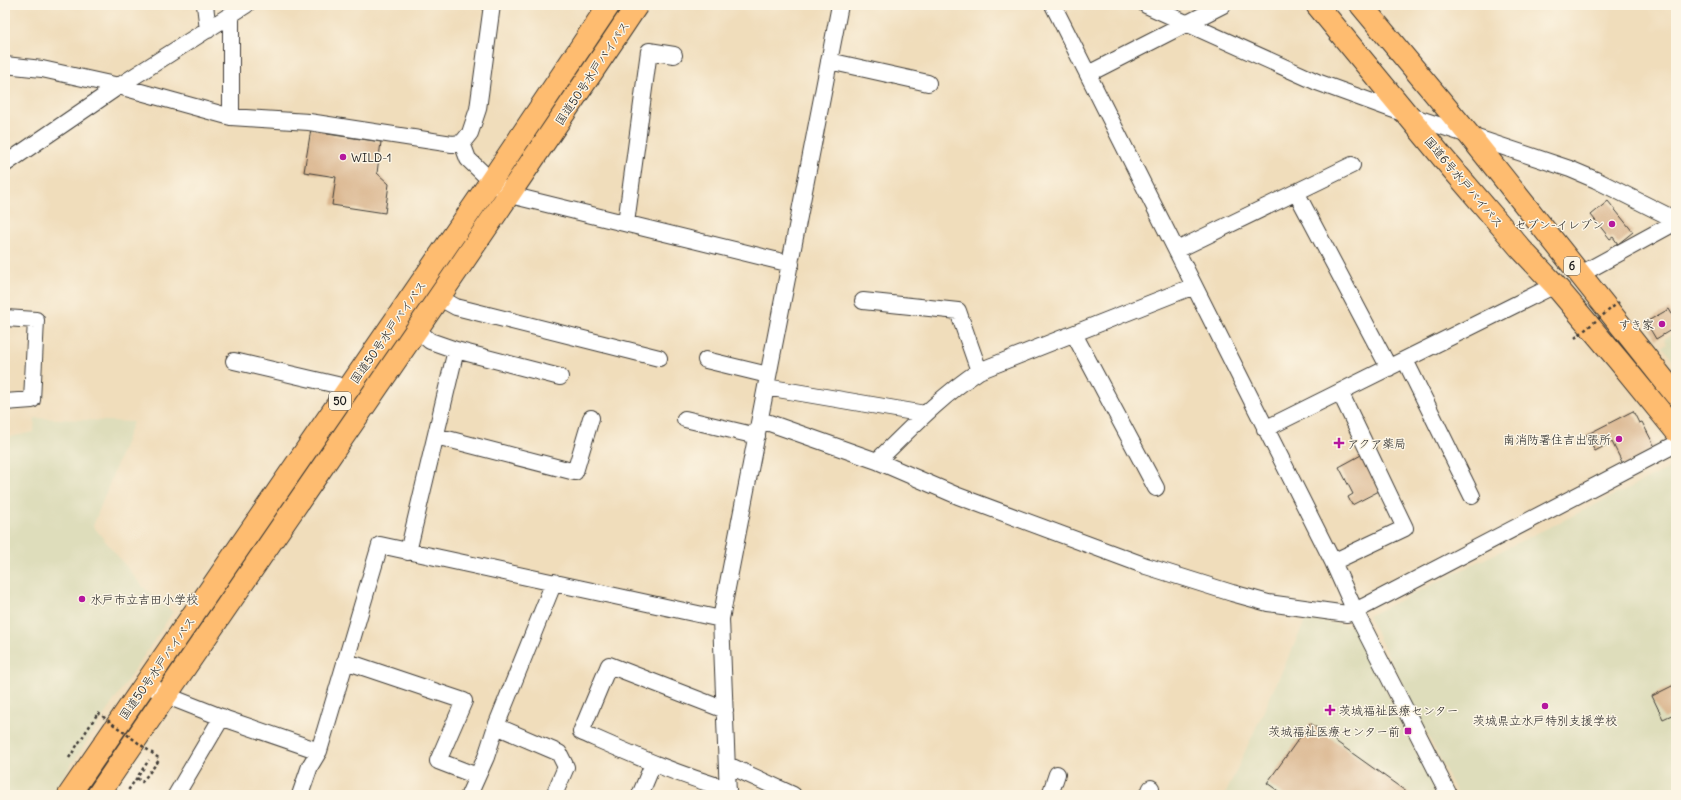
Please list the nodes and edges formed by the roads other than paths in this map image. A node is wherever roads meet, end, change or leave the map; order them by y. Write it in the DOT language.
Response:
graph roads {
  1 [pos="205,5"];
  2 [pos="246,5"];
  3 [pos="492,5"];
  4 [pos="609,5"];
  5 [pos="637,5"];
  6 [pos="840,5"];
  7 [pos="1053,5"];
  8 [pos="1146,5"];
  9 [pos="1223,5"];
  10 [pos="1317,5"];
  11 [pos="1361,5"];
  12 [pos="231,15"];
  13 [pos="1187,24"];
  14 [pos="208,30"];
  15 [pos="674,55"];
  16 [pos="829,61"];
  17 [pos="5,65"];
  18 [pos="1088,74"];
  19 [pos="928,83"];
  20 [pos="119,86"];
  21 [pos="1408,115"];
  22 [pos="231,116"];
  23 [pos="1470,136"];
  24 [pos="462,143"];
  25 [pos="5,164"];
  26 [pos="1352,165"];
  27 [pos="491,182"];
  28 [pos="1296,192"];
  29 [pos="510,195"];
  30 [pos="1676,221"];
  31 [pos="626,223"];
  32 [pos="1177,250"];
  33 [pos="790,264"];
  34 [pos="1579,275"];
  35 [pos="1555,285"];
  36 [pos="1194,286"];
  37 [pos="438,297"];
  38 [pos="863,301"];
  39 [pos="5,318"];
  40 [pos="416,329"];
  41 [pos="1074,334"];
  42 [pos="456,350"];
  43 [pos="659,358"];
  44 [pos="706,360"];
  45 [pos="1405,360"];
  46 [pos="234,362"];
  47 [pos="1389,368"];
  48 [pos="980,371"];
  49 [pos="560,377"];
  50 [pos="767,381"];
  51 [pos="350,388"];
  52 [pos="1340,392"];
  53 [pos="1676,395"];
  54 [pos="5,402"];
  55 [pos="925,414"];
  56 [pos="591,418"];
  57 [pos="685,419"];
  58 [pos="760,420"];
  59 [pos="1265,429"];
  60 [pos="1676,431"];
  61 [pos="436,436"];
  62 [pos="757,436"];
  63 [pos="1676,444"];
  64 [pos="877,461"];
  65 [pos="1156,488"];
  66 [pos="1472,496"];
  67 [pos="408,552"];
  68 [pos="1333,562"];
  69 [pos="554,582"];
  70 [pos="1355,611"];
  71 [pos="721,619"];
  72 [pos="346,661"];
  73 [pos="147,683"];
  74 [pos="165,695"];
  75 [pos="725,710"];
  76 [pos="222,717"];
  77 [pos="496,726"];
  78 [pos="319,751"];
  79 [pos="653,764"];
  80 [pos="728,765"];
  81 [pos="1057,774"];
  82 [pos="477,776"];
  83 [pos="728,792"];
  84 [pos="69,795"];
  85 [pos="98,795"];
  86 [pos="176,795"];
  87 [pos="300,795"];
  88 [pos="469,795"];
  89 [pos="554,795"];
  90 [pos="640,795"];
  91 [pos="793,795"];
  92 [pos="1050,795"];
  93 [pos="1449,795"];
  1 -- 14 [label="street"];
  2 -- 12 [label="street"];
  3 -- 24 [label="street"];
  4 -- 27 [label="highway, 国道50号水戸バイパス / 50"];
  5 -- 29 [label="highway, 国道50号水戸バイパス / 50"];
  6 -- 16 [label="street"];
  7 -- 18 [label="street"];
  8 -- 13 [label="street"];
  9 -- 13 [label="street"];
  10 -- 21 [label="highway, 国道6号水戸バイパス / 6"];
  11 -- 23 [label="highway, 6"];
  12 -- 14 [label="street"];
  12 -- 22 [label="street"];
  13 -- 18 [label="street"];
  13 -- 21 [label="street"];
  14 -- 20 [label="street"];
  15 -- 31 [label="street"];
  16 -- 19 [label="street"];
  16 -- 33 [label="street"];
  17 -- 20 [label="street"];
  18 -- 32 [label="street"];
  20 -- 22 [label="street"];
  20 -- 25 [label="street"];
  21 -- 23 [label="street"];
  21 -- 35 [label="highway, 国道6号水戸バイパス / 6"];
  22 -- 24 [label="street"];
  23 -- 30 [label="street"];
  23 -- 34 [label="highway, 6"];
  24 -- 27 [label="street"];
  26 -- 28 [label="street"];
  27 -- 29 [label="street"];
  27 -- 51 [label="highway, 国道50号水戸バイパス / 50"];
  28 -- 32 [label="street"];
  28 -- 47 [label="street"];
  29 -- 31 [label="street"];
  29 -- 37 [label="highway, 国道50号水戸バイパス / 50"];
  30 -- 34 [label="street"];
  31 -- 33 [label="street"];
  32 -- 36 [label="street"];
  33 -- 50 [label="street"];
  34 -- 53 [label="highway, 6"];
  35 -- 45 [label="street"];
  35 -- 60 [label="highway, 国道6号水戸バイパス / 6"];
  36 -- 41 [label="street"];
  36 -- 59 [label="street"];
  37 -- 40 [label="highway, 国道50号水戸バイパス / 50"];
  37 -- 43 [label="street"];
  38 -- 48 [label="street"];
  39 -- 54 [label="street"];
  40 -- 42 [label="street"];
  40 -- 74 [label="highway, 国道50号水戸バイパス / 50"];
  41 -- 48 [label="street"];
  41 -- 65 [label="street"];
  42 -- 49 [label="street"];
  42 -- 61 [label="street"];
  44 -- 50 [label="street"];
  45 -- 47 [label="street"];
  45 -- 66 [label="street"];
  46 -- 51 [label="street"];
  47 -- 52 [label="street"];
  48 -- 55 [label="street"];
  50 -- 55 [label="street"];
  50 -- 58 [label="street"];
  51 -- 73 [label="highway, 国道50号水戸バイパス / 50"];
  52 -- 59 [label="street"];
  52 -- 68 [label="street"];
  55 -- 64 [label="street"];
  56 -- 61 [label="street"];
  57 -- 62 [label="street"];
  58 -- 62 [label="street"];
  58 -- 64 [label="street"];
  59 -- 68 [label="street"];
  61 -- 67 [label="street"];
  62 -- 71 [label="street"];
  63 -- 70 [label="street"];
  64 -- 70 [label="street"];
  67 -- 69 [label="street"];
  67 -- 72 [label="street"];
  68 -- 70 [label="street"];
  69 -- 71 [label="street"];
  69 -- 77 [label="street"];
  70 -- 93 [label="street"];
  71 -- 75 [label="street"];
  72 -- 78 [label="street"];
  72 -- 82 [label="street"];
  73 -- 74 [label="street"];
  73 -- 84 [label="highway, 国道50号水戸バイパス / 50"];
  74 -- 76 [label="street"];
  74 -- 85 [label="highway, 国道50号水戸バイパス / 50"];
  75 -- 79 [label="street"];
  75 -- 80 [label="street"];
  76 -- 78 [label="street"];
  76 -- 86 [label="street"];
  77 -- 82 [label="street"];
  77 -- 89 [label="street"];
  78 -- 87 [label="street"];
  79 -- 83 [label="street"];
  79 -- 90 [label="street"];
  80 -- 83 [label="street"];
  80 -- 91 [label="street"];
  81 -- 92 [label="street"];
  82 -- 88 [label="street"];
}
